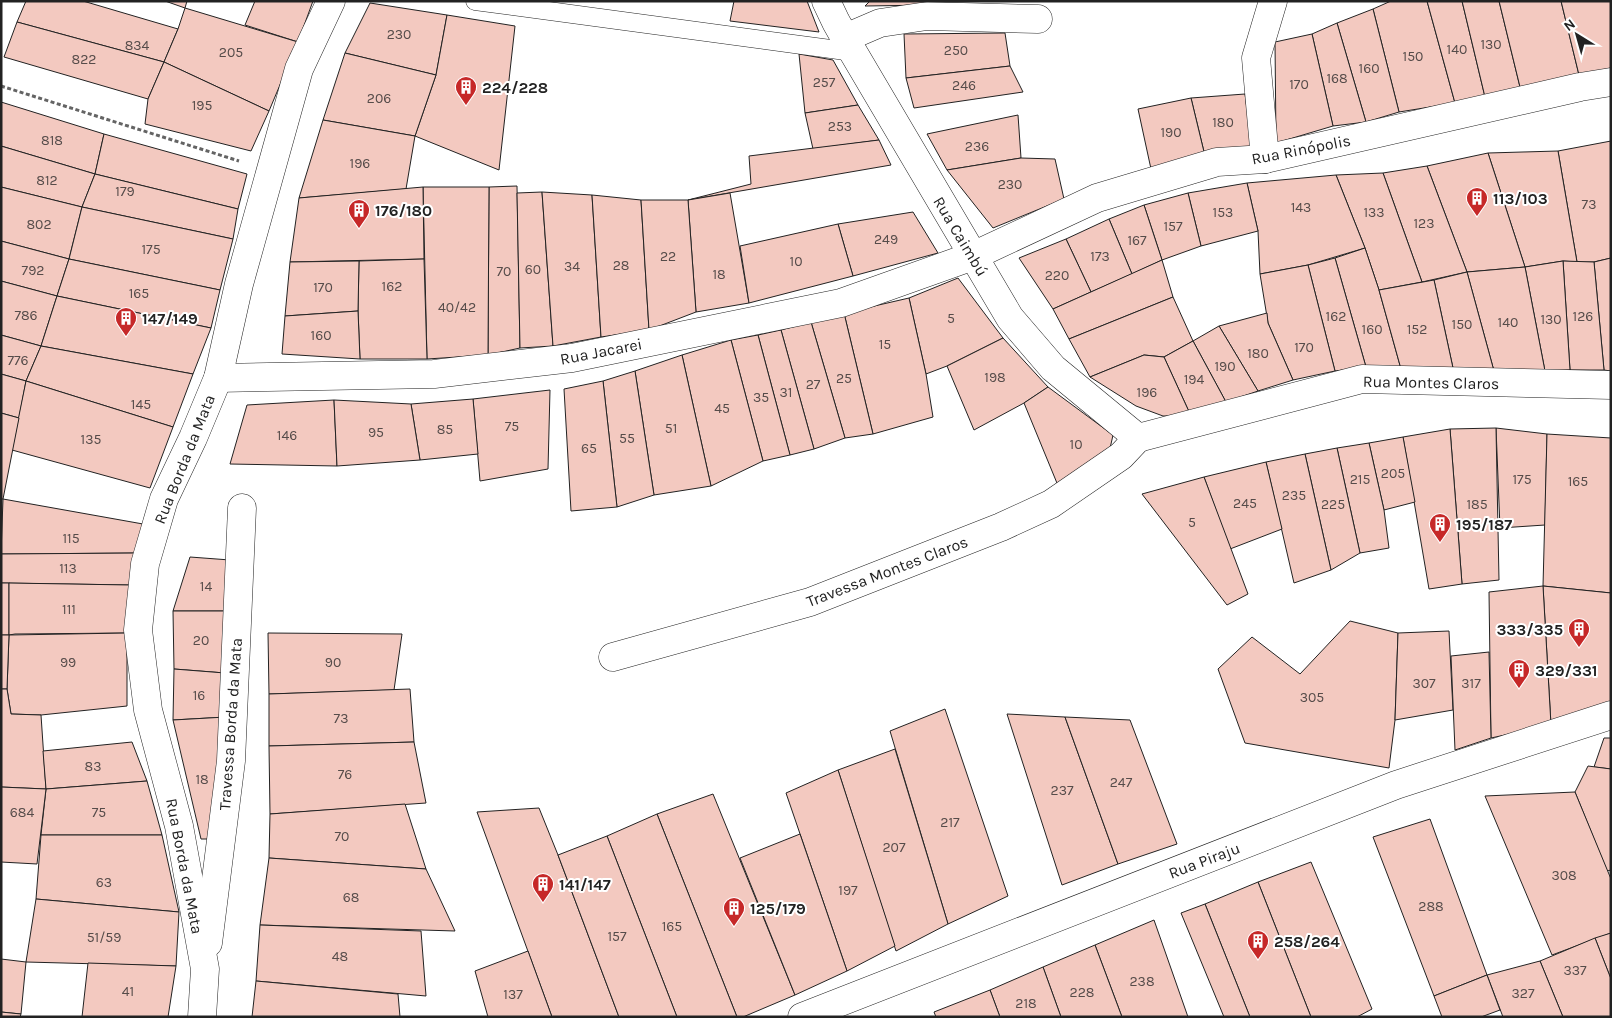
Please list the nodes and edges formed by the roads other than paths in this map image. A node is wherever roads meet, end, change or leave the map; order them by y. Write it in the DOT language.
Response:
graph roads {
  1 [pos="331,1"];
  2 [pos="475,1"];
  3 [pos="826,1"];
  4 [pos="1273,1"];
  5 [pos="1038,19"];
  6 [pos="849,45"];
  7 [pos="1611,82"];
  8 [pos="1265,159"];
  9 [pos="973,256"];
  10 [pos="218,378"];
  11 [pos="1611,385"];
  12 [pos="1138,438"];
  13 [pos="242,508"];
  14 [pos="613,657"];
  15 [pos="1611,716"];
  16 [pos="205,969"];
  17 [pos="202,1017"];
  18 [pos="802,1017"];
  1 -- 10 [label="street, Rua Borda da Mata"];
  2 -- 6 [label="lane"];
  3 -- 6 [label="street, Rua Caimbú"];
  4 -- 8 [label="street"];
  5 -- 6 [label="street"];
  6 -- 9 [label="street, Rua Caimbú"];
  7 -- 8 [label="street, Rua Rinópolis"];
  8 -- 9 [label="street, Rua Rinópolis"];
  9 -- 10 [label="street, Rua Jacarei"];
  9 -- 12 [label="street, Rua Caimbú"];
  10 -- 16 [label="street, Rua Borda da Mata"];
  11 -- 12 [label="street, Rua Montes Claros"];
  12 -- 14 [label="street, Travessa Montes Claros"];
  13 -- 16 [label="street, Travessa Borda da Mata"];
  15 -- 18 [label="street, Rua Piraju"];
  16 -- 17 [label="street, Rua Borda da Mata"];
}
